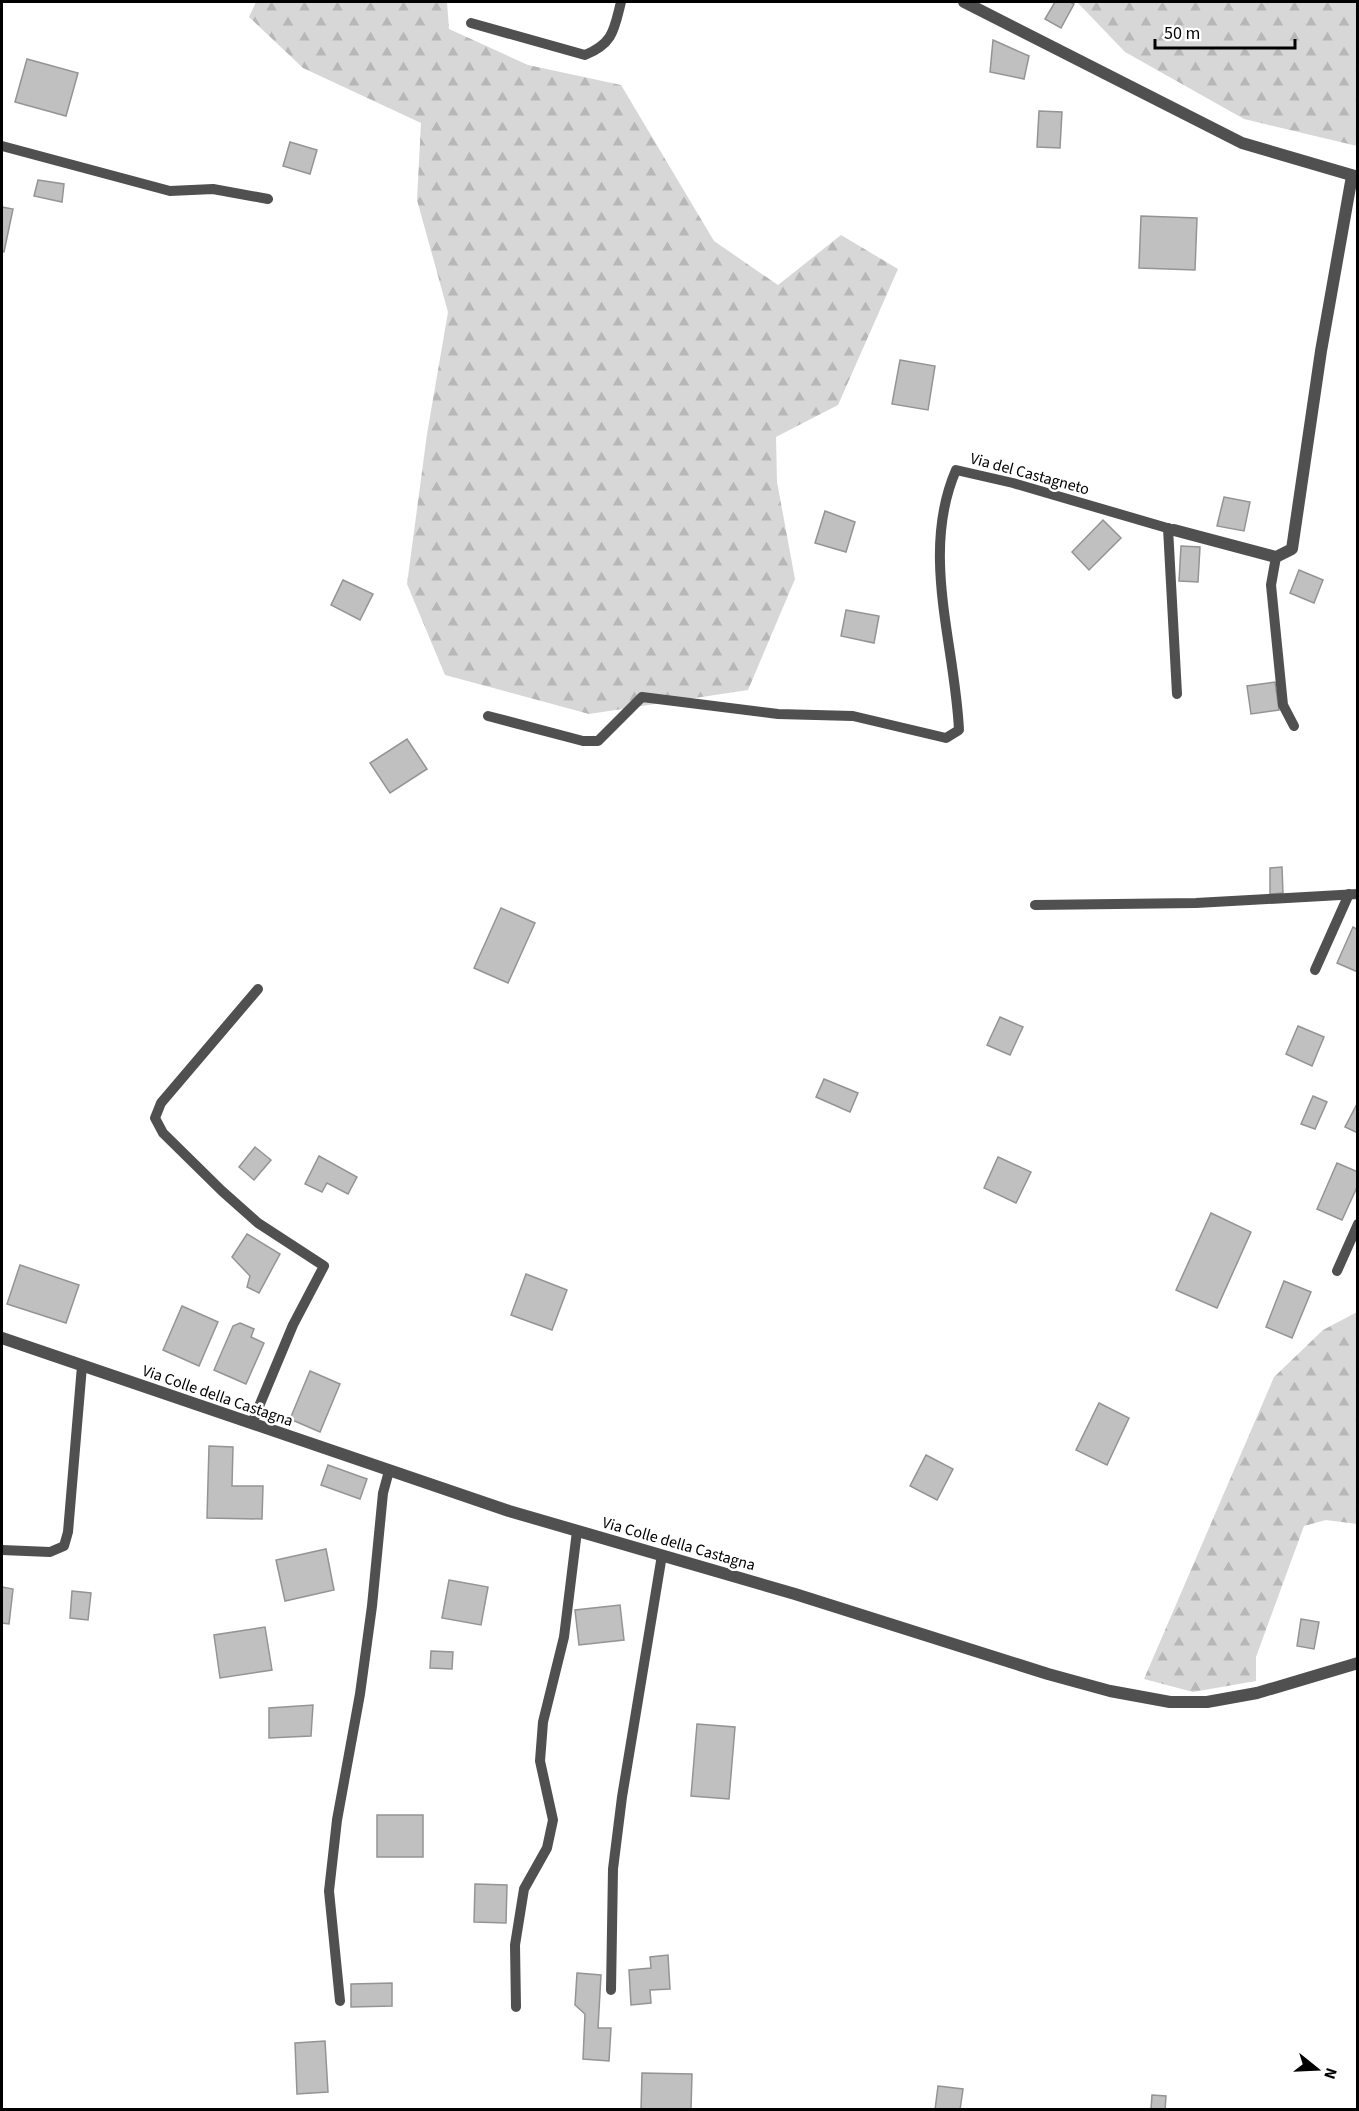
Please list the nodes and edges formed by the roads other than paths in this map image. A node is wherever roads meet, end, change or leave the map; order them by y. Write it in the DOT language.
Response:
graph roads {
  1 [pos="621,2"];
  2 [pos="964,2"];
  3 [pos="471,23"];
  4 [pos="2,146"];
  5 [pos="1355,177"];
  6 [pos="268,199"];
  7 [pos="1171,529"];
  8 [pos="1276,557"];
  9 [pos="1177,694"];
  10 [pos="488,716"];
  11 [pos="1294,726"];
  12 [pos="1353,894"];
  13 [pos="1035,904"];
  14 [pos="1315,970"];
  15 [pos="258,989"];
  16 [pos="1358,1224"];
  17 [pos="1337,1271"];
  18 [pos="2,1338"];
  19 [pos="82,1366"];
  20 [pos="252,1424"];
  21 [pos="389,1472"];
  22 [pos="577,1531"];
  23 [pos="2,1550"];
  24 [pos="663,1555"];
  25 [pos="1358,1663"];
  26 [pos="611,1990"];
  27 [pos="340,2001"];
  28 [pos="516,2007"];
  1 -- 3 [label="lane"];
  2 -- 5 [label="street"];
  4 -- 6 [label="lane"];
  5 -- 8 [label="street"];
  7 -- 8 [label="street, Via del Castagneto"];
  7 -- 9 [label="lane"];
  7 -- 10 [label="lane, Via del Castagneto"];
  8 -- 11 [label="lane"];
  12 -- 13 [label="lane"];
  12 -- 14 [label="lane"];
  15 -- 20 [label="lane"];
  16 -- 17 [label="lane"];
  18 -- 19 [label="street, Via Colle della Castagna"];
  19 -- 20 [label="street, Via Colle della Castagna"];
  19 -- 23 [label="lane"];
  20 -- 21 [label="street, Via Colle della Castagna"];
  21 -- 22 [label="street, Via Colle della Castagna"];
  21 -- 27 [label="lane"];
  22 -- 24 [label="street, Via Colle della Castagna"];
  22 -- 28 [label="lane"];
  24 -- 25 [label="street, Via Colle della Castagna"];
  24 -- 26 [label="lane"];
}
